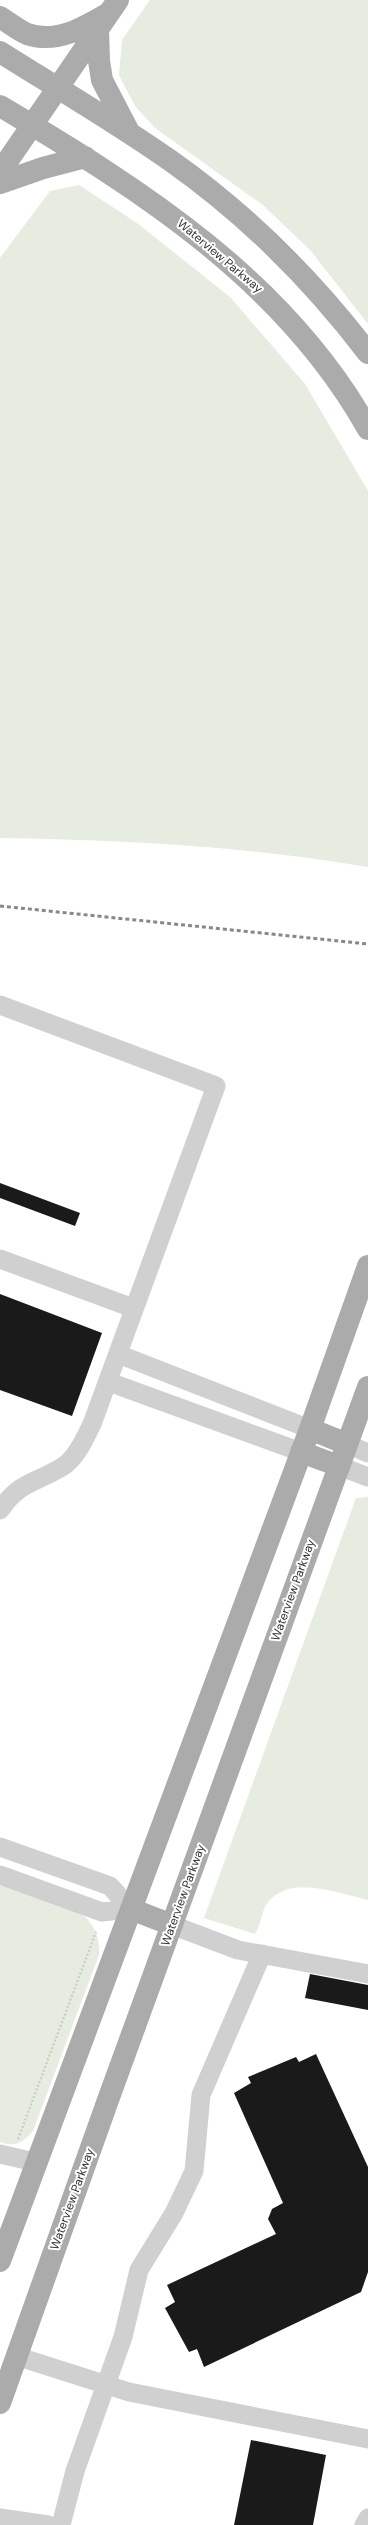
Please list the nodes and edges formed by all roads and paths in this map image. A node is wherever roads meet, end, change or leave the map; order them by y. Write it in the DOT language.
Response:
graph roads {
  1 [pos="109,13"];
  2 [pos="0,17"];
  3 [pos="0,52"];
  4 [pos="58,88"];
  5 [pos="0,106"];
  6 [pos="32,125"];
  7 [pos="131,134"];
  8 [pos="85,157"];
  9 [pos="0,172"];
  10 [pos="0,183"];
  11 [pos="368,353"];
  12 [pos="366,413"];
  13 [pos="0,1005"];
  14 [pos="0,1259"];
  15 [pos="368,1266"];
  16 [pos="133,1308"];
  17 [pos="118,1354"];
  18 [pos="109,1382"];
  19 [pos="368,1387"];
  20 [pos="310,1429"];
  21 [pos="347,1444"];
  22 [pos="301,1452"];
  23 [pos="368,1453"];
  24 [pos="339,1466"];
  25 [pos="368,1477"];
  26 [pos="0,1510"];
  27 [pos="0,1847"];
  28 [pos="0,1875"];
  29 [pos="131,1908"];
  30 [pos="172,1925"];
  31 [pos="96,1932"];
  32 [pos="262,1954"];
  33 [pos="368,1974"];
  34 [pos="17,2144"];
  35 [pos="0,2154"];
  36 [pos="35,2162"];
  37 [pos="0,2261"];
  38 [pos="16,2356"];
  39 [pos="106,2385"];
  40 [pos="0,2404"];
  41 [pos="368,2439"];
  42 [pos="0,2518"];
  43 [pos="368,2518"];
  44 [pos="48,2525"];
  45 [pos="61,2525"];
  46 [pos="364,2525"];
  1 -- 2 [label="main road"];
  1 -- 4 [label="main road"];
  1 -- 7 [label="main road"];
  3 -- 4 [label="main road"];
  4 -- 6 [label="main road"];
  4 -- 7 [label="main road"];
  5 -- 6 [label="main road, Waterview Parkway"];
  6 -- 8 [label="main road, Waterview Parkway"];
  6 -- 9 [label="main road"];
  7 -- 11 [label="main road"];
  8 -- 10 [label="main road"];
  8 -- 12 [label="main road, Waterview Parkway"];
  13 -- 16 [label="street"];
  14 -- 16 [label="street"];
  15 -- 20 [label="main road"];
  16 -- 17 [label="street"];
  17 -- 18 [label="street"];
  17 -- 20 [label="street"];
  18 -- 22 [label="street"];
  18 -- 26 [label="street"];
  19 -- 21 [label="main road, Waterview Parkway"];
  20 -- 21 [label="main road"];
  20 -- 22 [label="main road"];
  21 -- 23 [label="street"];
  21 -- 24 [label="main road, Waterview Parkway"];
  22 -- 24 [label="main road"];
  22 -- 29 [label="main road"];
  24 -- 25 [label="street"];
  24 -- 30 [label="main road, Waterview Parkway"];
  27 -- 29 [label="street"];
  28 -- 29 [label="street"];
  29 -- 30 [label="main road"];
  29 -- 36 [label="main road"];
  30 -- 32 [label="street"];
  30 -- 38 [label="main road, Waterview Parkway"];
  31 -- 34 [label="path"];
  32 -- 33 [label="street"];
  32 -- 39 [label="street"];
  35 -- 36 [label="street"];
  36 -- 37 [label="main road"];
  38 -- 39 [label="street"];
  38 -- 40 [label="main road, Waterview Parkway"];
  39 -- 41 [label="street"];
  39 -- 45 [label="street"];
  42 -- 44 [label="street"];
  43 -- 46 [label="street"];
}
